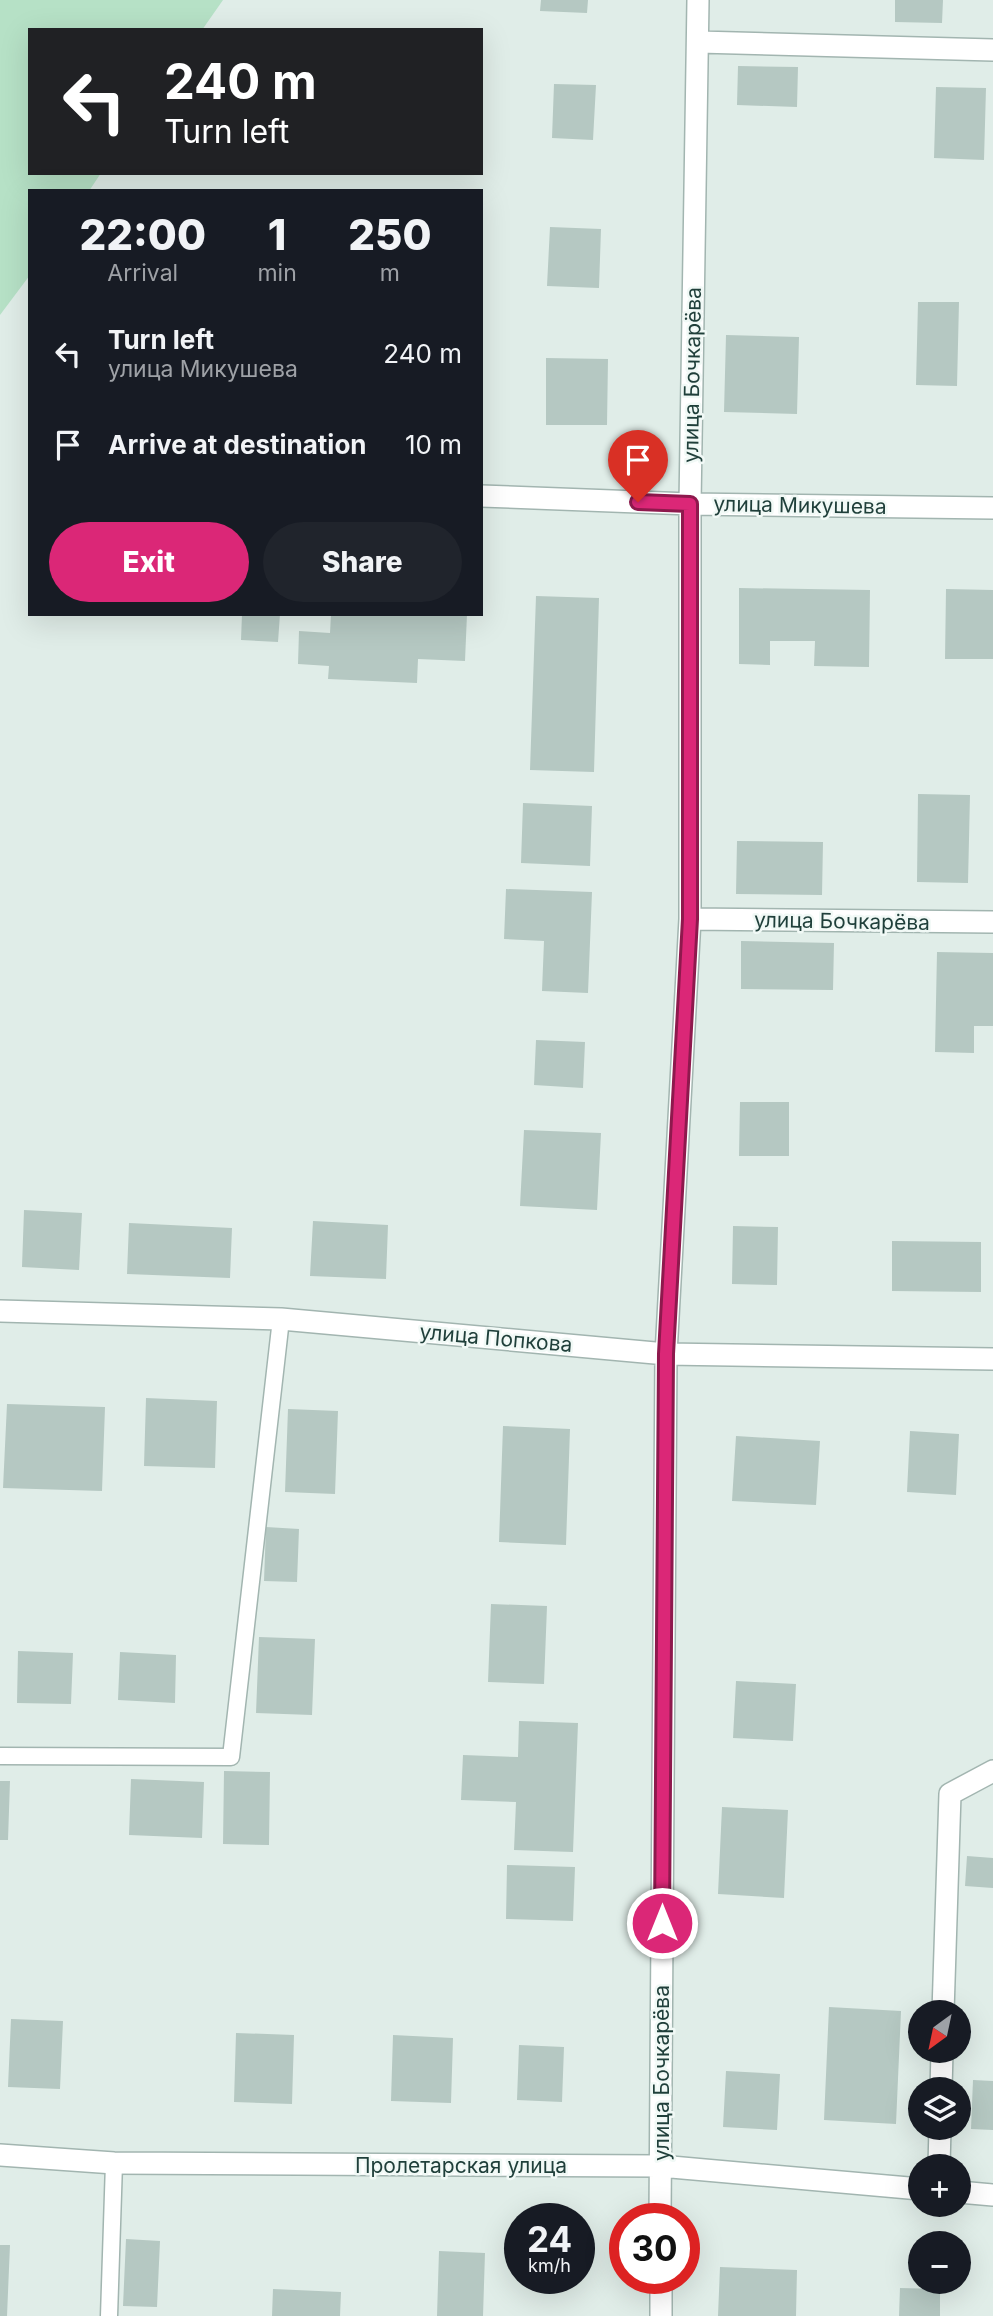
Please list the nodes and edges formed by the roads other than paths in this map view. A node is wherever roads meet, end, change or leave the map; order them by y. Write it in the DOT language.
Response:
graph roads {
  1 [pos="698,0"];
  2 [pos="698,42"];
  3 [pos="993,50"];
  4 [pos="483,496"];
  5 [pos="690,504"];
  6 [pos="993,508"];
  7 [pos="690,919"];
  8 [pos="993,922"];
  9 [pos="0,1311"];
  10 [pos="281,1319"];
  11 [pos="666,1354"];
  12 [pos="993,1359"];
  13 [pos="0,1756"];
  14 [pos="993,1771"];
  15 [pos="943,2000"];
  16 [pos="0,2155"];
  17 [pos="114,2162"];
  18 [pos="660,2166"];
  19 [pos="908,2188"];
  20 [pos="971,2193"];
  21 [pos="993,2195"];
  22 [pos="660,2203"];
  23 [pos="661,2294"];
  24 [pos="109,2316"];
  25 [pos="661,2316"];
  1 -- 2 [label="street, улица Бочкарёва"];
  2 -- 3 [label="street"];
  2 -- 5 [label="street, улица Бочкарёва"];
  4 -- 5 [label="street, улица Микушева"];
  5 -- 6 [label="street, улица Микушева"];
  5 -- 7 [label="street, улица Бочкарёва"];
  7 -- 8 [label="street, улица Бочкарёва"];
  7 -- 11 [label="street, улица Бочкарёва"];
  9 -- 10 [label="street, улица Попкова"];
  10 -- 11 [label="street, улица Попкова"];
  10 -- 13 [label="lane"];
  11 -- 12 [label="street, улица Попкова"];
  11 -- 18 [label="street, улица Бочкарёва"];
  14 -- 15 [label="street"];
  16 -- 17 [label="street, Пролетарская улица"];
  17 -- 18 [label="street, Пролетарская улица"];
  17 -- 24 [label="lane"];
  18 -- 19 [label="street, Пролетарская улица"];
  18 -- 22 [label="street, улица Бочкарёва"];
  20 -- 21 [label="street"];
  23 -- 25 [label="street"];
}
